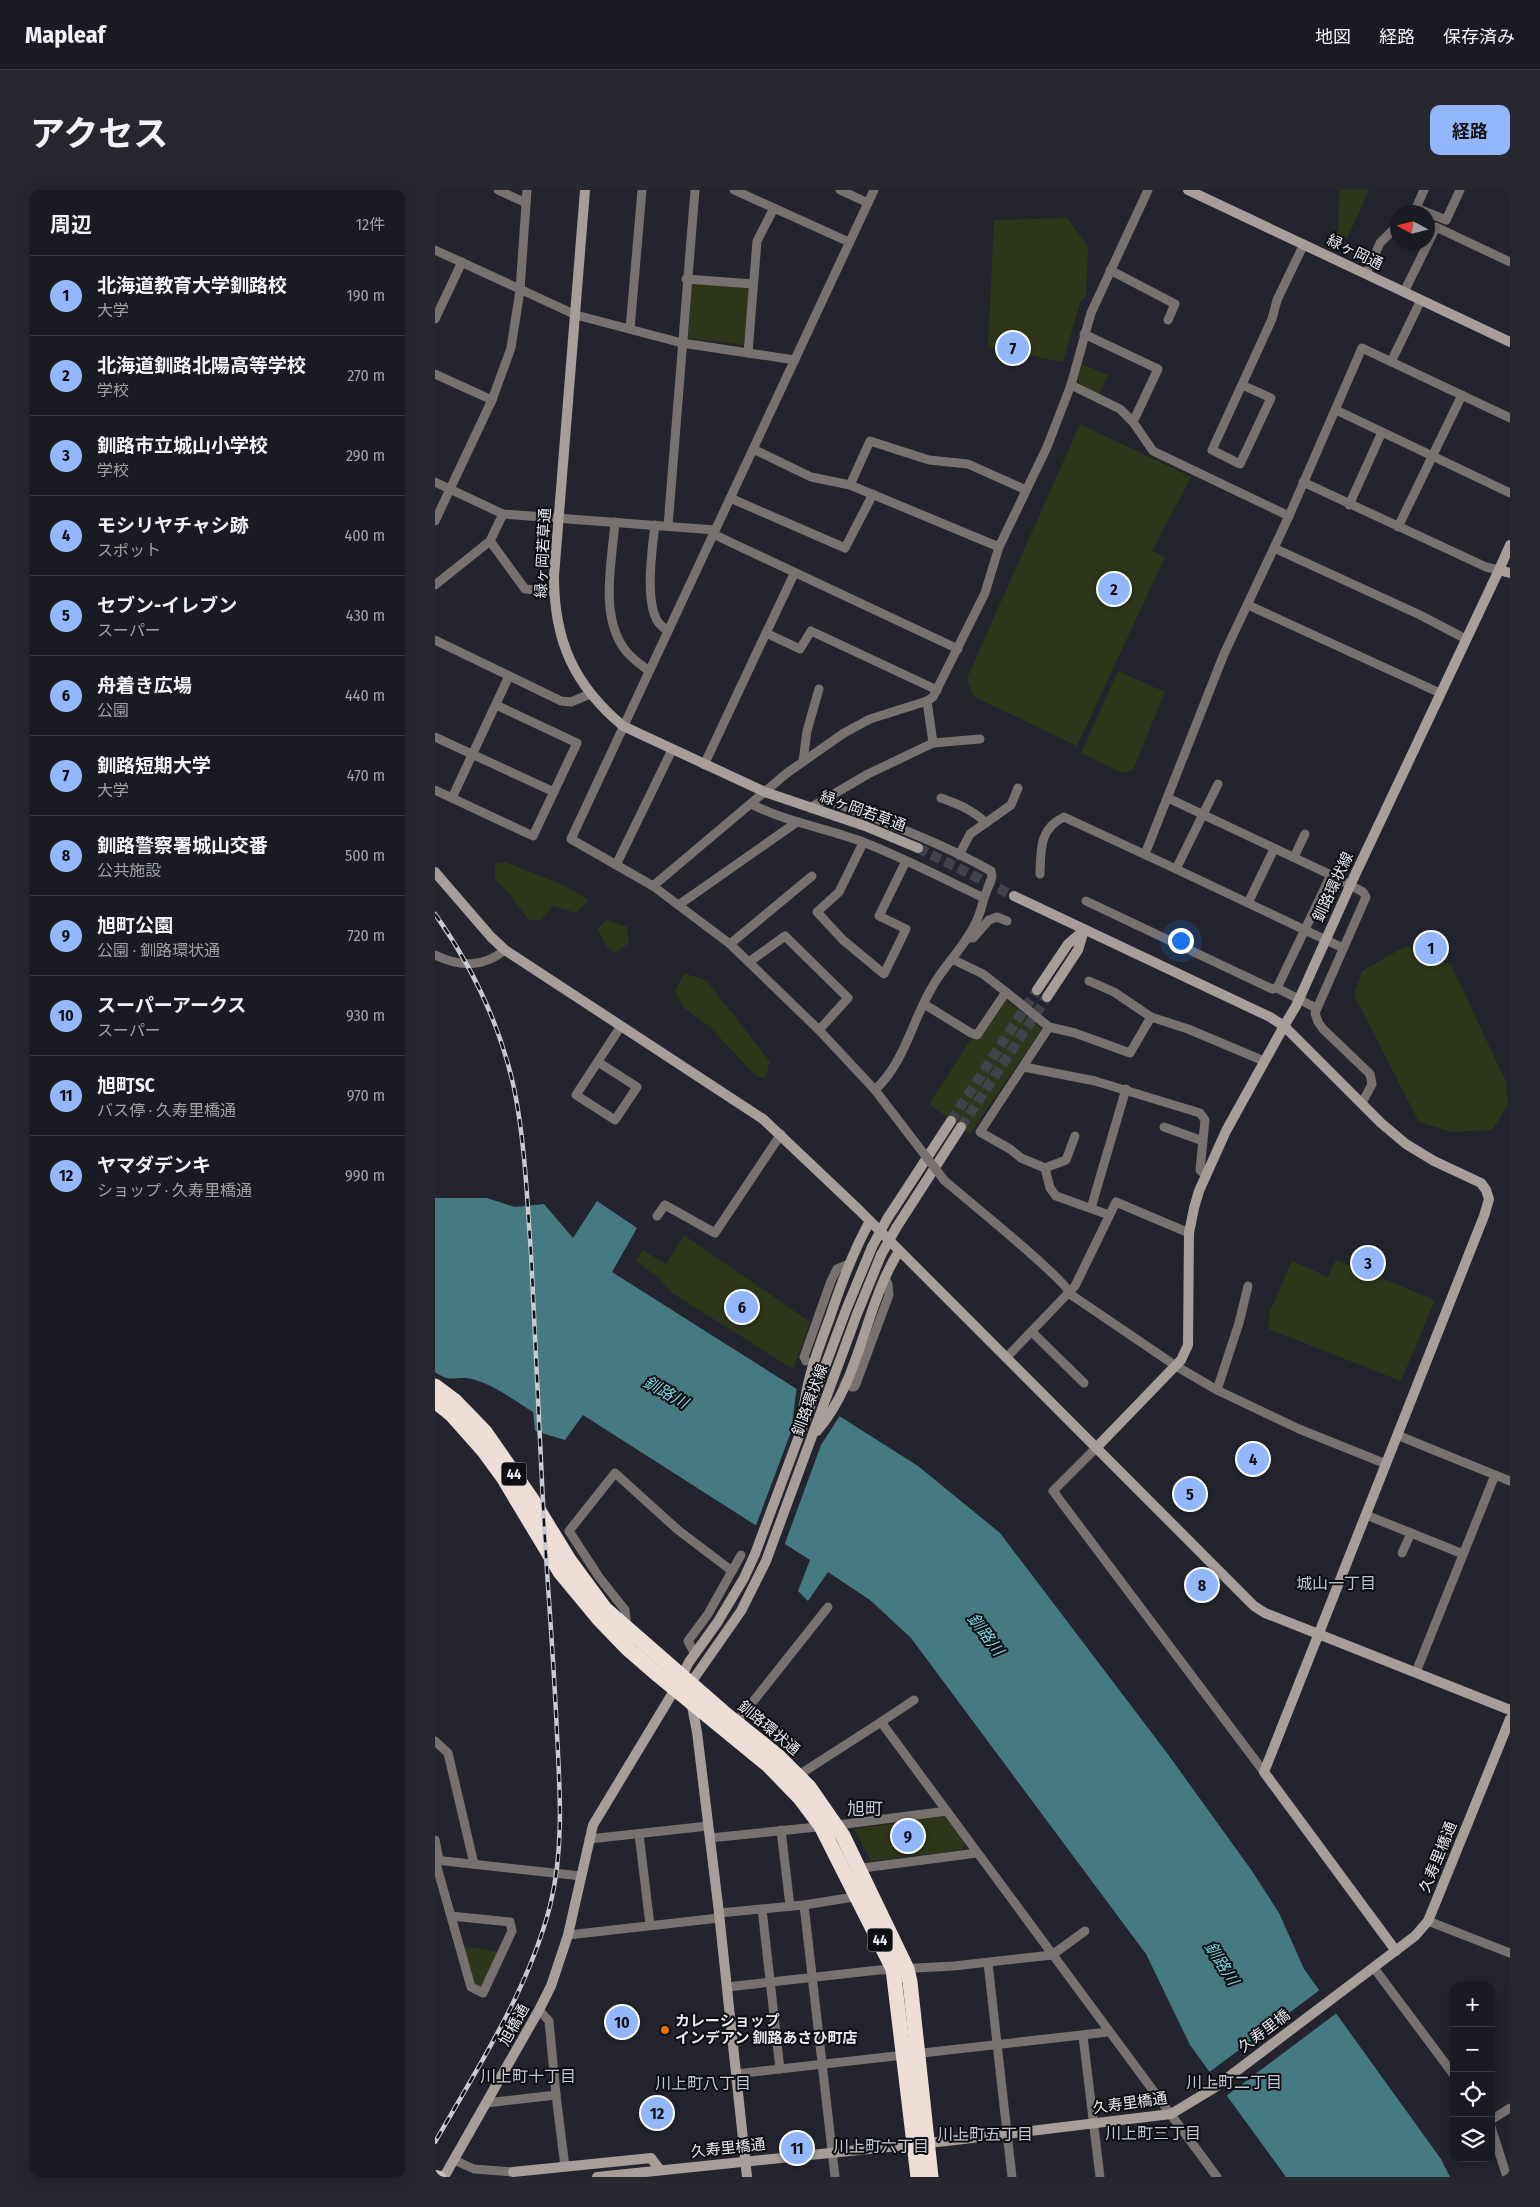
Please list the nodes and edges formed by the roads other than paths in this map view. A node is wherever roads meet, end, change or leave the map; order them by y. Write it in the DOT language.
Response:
graph roads {
  1 [pos="498,190"];
  2 [pos="527,190"];
  3 [pos="585,190"];
  4 [pos="642,190"];
  5 [pos="695,190"];
  6 [pos="734,190"];
  7 [pos="840,190"];
  8 [pos="874,190"];
  9 [pos="1148,190"];
  10 [pos="1188,190"];
  11 [pos="1424,190"];
  12 [pos="1460,190"];
  13 [pos="753,194"];
  14 [pos="868,202"];
  15 [pos="526,203"];
  16 [pos="1416,205"];
  17 [pos="774,208"];
  18 [pos="1435,217"];
  19 [pos="1390,233"];
  20 [pos="849,242"];
  21 [pos="1304,244"];
  22 [pos="435,250"];
  23 [pos="462,262"];
  24 [pos="1510,262"];
  25 [pos="1110,270"];
  26 [pos="1366,274"];
  27 [pos="686,279"];
  28 [pos="753,284"];
  29 [pos="520,290"];
  30 [pos="1405,292"];
  31 [pos="1421,300"];
  32 [pos="576,315"];
  33 [pos="435,319"];
  34 [pos="1168,320"];
  35 [pos="630,329"];
  36 [pos="1084,334"];
  37 [pos="1510,342"];
  38 [pos="682,343"];
  39 [pos="748,354"];
  40 [pos="795,360"];
  41 [pos="1391,362"];
  42 [pos="435,374"];
  43 [pos="1071,385"];
  44 [pos="1242,385"];
  45 [pos="1462,395"];
  46 [pos="492,400"];
  47 [pos="1336,410"];
  48 [pos="1510,418"];
  49 [pos="1133,422"];
  50 [pos="1383,432"];
  51 [pos="753,448"];
  52 [pos="1432,455"];
  53 [pos="435,482"];
  54 [pos="1303,482"];
  55 [pos="851,485"];
  56 [pos="450,489"];
  57 [pos="1026,490"];
  58 [pos="1510,493"];
  59 [pos="873,494"];
  60 [pos="730,498"];
  61 [pos="1349,505"];
  62 [pos="503,514"];
  63 [pos="1289,516"];
  64 [pos="559,517"];
  65 [pos="435,521"];
  66 [pos="615,522"];
  67 [pos="655,525"];
  68 [pos="667,526"];
  69 [pos="1398,527"];
  70 [pos="714,532"];
  71 [pos="490,540"];
  72 [pos="1510,545"];
  73 [pos="999,547"];
  74 [pos="1274,548"];
  75 [pos="1499,570"];
  76 [pos="1510,573"];
  77 [pos="795,574"];
  78 [pos="435,585"];
  79 [pos="554,592"];
  80 [pos="1247,605"];
  81 [pos="667,631"];
  82 [pos="766,633"];
  83 [pos="1466,639"];
  84 [pos="435,640"];
  85 [pos="958,649"];
  86 [pos="649,670"];
  87 [pos="509,676"];
  88 [pos="819,688"];
  89 [pos="937,690"];
  90 [pos="1441,693"];
  91 [pos="590,694"];
  92 [pos="927,701"];
  93 [pos="495,705"];
  94 [pos="623,726"];
  95 [pos="435,737"];
  96 [pos="980,739"];
  97 [pos="933,743"];
  98 [pos="672,750"];
  99 [pos="472,754"];
  100 [pos="803,761"];
  101 [pos="704,765"];
  102 [pos="1218,784"];
  103 [pos="1018,788"];
  104 [pos="435,790"];
  105 [pos="553,792"];
  106 [pos="765,792"];
  107 [pos="452,798"];
  108 [pos="941,798"];
  109 [pos="1168,798"];
  110 [pos="825,799"];
  111 [pos="751,804"];
  112 [pos="810,808"];
  113 [pos="1203,815"];
  114 [pos="797,822"];
  115 [pos="986,823"];
  116 [pos="1305,834"];
  117 [pos="863,842"];
  118 [pos="918,848"];
  119 [pos="1274,848"];
  120 [pos="1145,854"];
  121 [pos="959,855"];
  122 [pos="1294,857"];
  123 [pos="906,861"];
  124 [pos="616,865"];
  125 [pos="1176,869"];
  126 [pos="435,872"];
  127 [pos="1040,874"];
  128 [pos="1331,875"];
  129 [pos="812,876"];
  130 [pos="653,886"];
  131 [pos="1014,896"];
  132 [pos="984,898"];
  133 [pos="1086,901"];
  134 [pos="1248,903"];
  135 [pos="680,904"];
  136 [pos="1007,922"];
  137 [pos="1084,930"];
  138 [pos="1305,930"];
  139 [pos="967,938"];
  140 [pos="730,944"];
  141 [pos="1343,948"];
  142 [pos="505,950"];
  143 [pos="435,955"];
  144 [pos="952,959"];
  145 [pos="749,962"];
  146 [pos="1089,981"];
  147 [pos="1277,988"];
  148 [pos="1037,990"];
  149 [pos="1006,992"];
  150 [pos="1047,997"];
  151 [pos="924,1004"];
  152 [pos="1316,1008"];
  153 [pos="1151,1017"];
  154 [pos="621,1026"];
  155 [pos="1284,1026"];
  156 [pos="1049,1027"];
  157 [pos="819,1030"];
  158 [pos="1264,1061"];
  159 [pos="598,1062"];
  160 [pos="1024,1067"];
  161 [pos="1126,1089"];
  162 [pos="875,1090"];
  163 [pos="1362,1103"];
  164 [pos="951,1121"];
  165 [pos="961,1127"];
  166 [pos="1163,1128"];
  167 [pos="781,1134"];
  168 [pos="1075,1136"];
  169 [pos="1203,1140"];
  170 [pos="1045,1168"];
  171 [pos="1206,1175"];
  172 [pos="1091,1208"];
  173 [pos="1109,1215"];
  174 [pos="657,1216"];
  175 [pos="870,1220"];
  176 [pos="1189,1233"];
  177 [pos="899,1251"];
  178 [pos="849,1264"];
  179 [pos="885,1278"];
  180 [pos="1248,1286"];
  181 [pos="1070,1294"];
  182 [pos="1032,1332"];
  183 [pos="1006,1358"];
  184 [pos="806,1361"];
  185 [pos="1177,1366"];
  186 [pos="1084,1383"];
  187 [pos="435,1386"];
  188 [pos="852,1387"];
  189 [pos="1217,1390"];
  190 [pos="435,1401"];
  191 [pos="802,1430"];
  192 [pos="1397,1435"];
  193 [pos="812,1436"];
  194 [pos="1095,1448"];
  195 [pos="1385,1464"];
  196 [pos="1495,1475"];
  197 [pos="1510,1481"];
  198 [pos="1367,1515"];
  199 [pos="1411,1533"];
  200 [pos="1402,1553"];
  201 [pos="1463,1554"];
  202 [pos="741,1555"];
  203 [pos="732,1571"];
  204 [pos="828,1606"];
  205 [pos="627,1629"];
  206 [pos="1319,1633"];
  207 [pos="695,1654"];
  208 [pos="1416,1672"];
  209 [pos="682,1683"];
  210 [pos="913,1700"];
  211 [pos="691,1701"];
  212 [pos="1510,1710"];
  213 [pos="1510,1719"];
  214 [pos="736,1722"];
  215 [pos="881,1722"];
  216 [pos="435,1741"];
  217 [pos="1264,1772"];
  218 [pos="793,1779"];
  219 [pos="947,1811"];
  220 [pos="708,1826"];
  221 [pos="829,1826"];
  222 [pos="781,1830"];
  223 [pos="639,1834"];
  224 [pos="709,1838"];
  225 [pos="589,1839"];
  226 [pos="435,1840"];
  227 [pos="977,1853"];
  228 [pos="437,1860"];
  229 [pos="474,1864"];
  230 [pos="851,1870"];
  231 [pos="581,1876"];
  232 [pos="864,1896"];
  233 [pos="804,1904"];
  234 [pos="790,1906"];
  235 [pos="762,1909"];
  236 [pos="719,1915"];
  237 [pos="451,1916"];
  238 [pos="1428,1921"];
  239 [pos="650,1926"];
  240 [pos="1085,1931"];
  241 [pos="569,1935"];
  242 [pos="1396,1951"];
  243 [pos="1510,1953"];
  244 [pos="1052,1955"];
  245 [pos="988,1962"];
  246 [pos="1374,1968"];
  247 [pos="900,1969"];
  248 [pos="813,1978"];
  249 [pos="771,1982"];
  250 [pos="727,1987"];
  251 [pos="1333,1998"];
  252 [pos="539,2010"];
  253 [pos="1108,2032"];
  254 [pos="1083,2036"];
  255 [pos="998,2046"];
  256 [pos="910,2054"];
  257 [pos="823,2064"];
  258 [pos="780,2069"];
  259 [pos="1452,2072"];
  260 [pos="736,2074"];
  261 [pos="1214,2088"];
  262 [pos="556,2095"];
  263 [pos="486,2103"];
  264 [pos="1510,2108"];
  265 [pos="1171,2114"];
  266 [pos="1495,2117"];
  267 [pos="1094,2123"];
  268 [pos="1007,2134"];
  269 [pos="1495,2140"];
  270 [pos="921,2144"];
  271 [pos="832,2152"];
  272 [pos="454,2160"];
  273 [pos="746,2161"];
  274 [pos="565,2167"];
  275 [pos="513,2172"];
  276 [pos="660,2173"];
  277 [pos="435,2176"];
  278 [pos="440,2177"];
  279 [pos="444,2177"];
  280 [pos="597,2177"];
  281 [pos="747,2177"];
  282 [pos="835,2177"];
  283 [pos="918,2177"];
  284 [pos="931,2177"];
  285 [pos="1012,2177"];
  286 [pos="1100,2177"];
  287 [pos="1217,2177"];
  288 [pos="1507,2177"];
  1 -- 15 [label="street"];
  2 -- 15 [label="street"];
  3 -- 32 [label="street, 緑ヶ岡若草通"];
  4 -- 35 [label="street"];
  5 -- 27 [label="street"];
  6 -- 13 [label="street"];
  7 -- 14 [label="street"];
  8 -- 14 [label="street"];
  9 -- 25 [label="street"];
  10 -- 21 [label="street, 緑ヶ岡通"];
  11 -- 16 [label="street"];
  12 -- 18 [label="street"];
  13 -- 17 [label="street"];
  14 -- 20 [label="street"];
  15 -- 29 [label="street"];
  17 -- 20 [label="street"];
  17 -- 28 [label="street"];
  19 -- 26 [label="street"];
  20 -- 40 [label="street"];
  21 -- 26 [label="street, 緑ヶ岡通"];
  21 -- 44 [label="street"];
  22 -- 23 [label="street"];
  23 -- 29 [label="street"];
  23 -- 33 [label="street"];
  24 -- 30 [label="street"];
  25 -- 34 [label="street"];
  25 -- 36 [label="street"];
  26 -- 30 [label="street, 緑ヶ岡通"];
  27 -- 28 [label="street"];
  27 -- 38 [label="street"];
  28 -- 39 [label="street"];
  29 -- 32 [label="street"];
  29 -- 46 [label="street"];
  30 -- 31 [label="street, 緑ヶ岡通"];
  31 -- 37 [label="street, 緑ヶ岡通"];
  31 -- 41 [label="street"];
  32 -- 35 [label="street"];
  32 -- 64 [label="street, 緑ヶ岡若草通"];
  35 -- 38 [label="street"];
  36 -- 43 [label="street"];
  36 -- 49 [label="street"];
  38 -- 39 [label="street"];
  38 -- 68 [label="street"];
  39 -- 40 [label="street"];
  40 -- 51 [label="street"];
  41 -- 45 [label="street"];
  41 -- 47 [label="street"];
  42 -- 46 [label="street"];
  43 -- 49 [label="street"];
  43 -- 57 [label="street"];
  44 -- 44 [label="street"];
  45 -- 48 [label="street"];
  45 -- 52 [label="street"];
  46 -- 56 [label="street"];
  47 -- 50 [label="street"];
  47 -- 54 [label="street"];
  49 -- 63 [label="street"];
  50 -- 52 [label="street"];
  50 -- 61 [label="street"];
  51 -- 55 [label="street"];
  51 -- 60 [label="street"];
  52 -- 58 [label="street"];
  52 -- 69 [label="street"];
  53 -- 56 [label="street"];
  54 -- 61 [label="street"];
  54 -- 63 [label="street"];
  55 -- 57 [label="street"];
  55 -- 59 [label="street"];
  56 -- 62 [label="street"];
  56 -- 65 [label="street"];
  57 -- 73 [label="street"];
  59 -- 60 [label="street"];
  59 -- 73 [label="street"];
  60 -- 70 [label="street"];
  61 -- 69 [label="street"];
  62 -- 64 [label="street"];
  62 -- 71 [label="street"];
  63 -- 74 [label="street"];
  64 -- 66 [label="street"];
  64 -- 79 [label="street, 緑ヶ岡若草通"];
  66 -- 67 [label="street"];
  66 -- 86 [label="street"];
  67 -- 68 [label="street"];
  67 -- 81 [label="street"];
  68 -- 70 [label="street"];
  69 -- 75 [label="street"];
  70 -- 77 [label="street"];
  70 -- 81 [label="street"];
  71 -- 78 [label="street"];
  71 -- 79 [label="street"];
  72 -- 75 [label="street"];
  73 -- 85 [label="street"];
  74 -- 80 [label="street"];
  74 -- 83 [label="street"];
  75 -- 76 [label="street"];
  75 -- 83 [label="street, 釧路環状線"];
  77 -- 82 [label="street"];
  77 -- 85 [label="street"];
  79 -- 91 [label="street, 緑ヶ岡若草通"];
  80 -- 90 [label="street"];
  80 -- 109 [label="street"];
  81 -- 86 [label="street"];
  82 -- 89 [label="street"];
  82 -- 101 [label="street"];
  83 -- 90 [label="street, 釧路環状線"];
  84 -- 87 [label="street"];
  85 -- 89 [label="street"];
  86 -- 94 [label="street"];
  87 -- 91 [label="street"];
  87 -- 93 [label="street"];
  88 -- 100 [label="street"];
  89 -- 92 [label="street"];
  90 -- 155 [label="street, 釧路環状線, bridge"];
  91 -- 94 [label="street, 緑ヶ岡若草通"];
  92 -- 97 [label="street"];
  92 -- 100 [label="street"];
  93 -- 99 [label="street"];
  93 -- 105 [label="street"];
  94 -- 98 [label="street, 緑ヶ岡若草通"];
  94 -- 124 [label="street"];
  95 -- 99 [label="street"];
  96 -- 97 [label="street"];
  97 -- 110 [label="street"];
  98 -- 101 [label="street, 緑ヶ岡若草通"];
  98 -- 124 [label="street"];
  99 -- 105 [label="street"];
  99 -- 107 [label="street"];
  100 -- 106 [label="street"];
  101 -- 106 [label="street, 緑ヶ岡若草通"];
  102 -- 113 [label="street"];
  103 -- 115 [label="street"];
  104 -- 107 [label="street"];
  105 -- 107 [label="street"];
  106 -- 111 [label="street"];
  106 -- 112 [label="street, 緑ヶ岡若草通"];
  108 -- 115 [label="street"];
  109 -- 113 [label="street"];
  109 -- 120 [label="street"];
  110 -- 112 [label="street"];
  110 -- 121 [label="street"];
  111 -- 114 [label="street"];
  111 -- 130 [label="street"];
  112 -- 118 [label="street, 緑ヶ岡若草通"];
  113 -- 119 [label="street"];
  113 -- 125 [label="street"];
  114 -- 117 [label="street"];
  114 -- 135 [label="street"];
  115 -- 121 [label="street"];
  116 -- 122 [label="street"];
  117 -- 123 [label="street"];
  117 -- 123 [label="street"];
  119 -- 122 [label="street"];
  119 -- 134 [label="street"];
  120 -- 125 [label="street"];
  120 -- 127 [label="street"];
  121 -- 132 [label="street"];
  122 -- 128 [label="street"];
  123 -- 132 [label="street"];
  124 -- 130 [label="street"];
  125 -- 134 [label="street"];
  126 -- 142 [label="street"];
  128 -- 138 [label="street"];
  128 -- 141 [label="street"];
  129 -- 140 [label="street"];
  130 -- 135 [label="street"];
  131 -- 137 [label="street"];
  132 -- 139 [label="street"];
  133 -- 147 [label="street"];
  134 -- 138 [label="street"];
  135 -- 140 [label="street"];
  136 -- 139 [label="street"];
  137 -- 148 [label="street"];
  137 -- 150 [label="street"];
  137 -- 155 [label="street"];
  138 -- 141 [label="street"];
  138 -- 147 [label="street"];
  139 -- 144 [label="street"];
  140 -- 145 [label="street"];
  141 -- 152 [label="street"];
  142 -- 143 [label="street"];
  142 -- 154 [label="street"];
  144 -- 149 [label="street"];
  144 -- 151 [label="street"];
  145 -- 157 [label="street"];
  145 -- 157 [label="street"];
  146 -- 153 [label="street"];
  147 -- 152 [label="street"];
  149 -- 151 [label="street"];
  149 -- 156 [label="street"];
  151 -- 162 [label="street"];
  152 -- 163 [label="street"];
  153 -- 156 [label="street"];
  153 -- 158 [label="street"];
  154 -- 159 [label="street"];
  154 -- 167 [label="street"];
  155 -- 158 [label="street, 釧路環状線"];
  155 -- 163 [label="street"];
  156 -- 160 [label="street"];
  157 -- 162 [label="street"];
  158 -- 171 [label="street, 釧路環状線"];
  159 -- 159 [label="street"];
  160 -- 161 [label="street"];
  160 -- 170 [label="street"];
  161 -- 169 [label="street"];
  161 -- 172 [label="street"];
  162 -- 181 [label="street, bridge"];
  163 -- 192 [label="street"];
  164 -- 191 [label="street, 釧路環状線, bridge"];
  165 -- 193 [label="street, 釧路環状線, bridge"];
  166 -- 169 [label="street"];
  167 -- 174 [label="street"];
  167 -- 175 [label="street"];
  168 -- 170 [label="street"];
  169 -- 171 [label="street"];
  170 -- 172 [label="street"];
  171 -- 176 [label="street, 釧路環状線"];
  172 -- 173 [label="street"];
  173 -- 176 [label="street"];
  173 -- 181 [label="street"];
  175 -- 177 [label="street"];
  175 -- 178 [label="street"];
  176 -- 185 [label="street, 釧路環状線"];
  177 -- 179 [label="street"];
  177 -- 183 [label="street"];
  178 -- 184 [label="street"];
  178 -- 191 [label="street"];
  179 -- 188 [label="street"];
  179 -- 193 [label="street"];
  180 -- 189 [label="street"];
  181 -- 182 [label="street"];
  181 -- 185 [label="street"];
  182 -- 183 [label="street"];
  182 -- 186 [label="street"];
  183 -- 194 [label="street"];
  185 -- 189 [label="street"];
  185 -- 194 [label="street, 釧路環状線"];
  187 -- 205 [label="highway, 釧路環状通 / 44"];
  189 -- 195 [label="street"];
  190 -- 209 [label="highway, 釧路環状通 / 44"];
  191 -- 207 [label="street, 釧路環状線"];
  192 -- 195 [label="street"];
  192 -- 196 [label="street"];
  193 -- 209 [label="street, 釧路環状線"];
  194 -- 206 [label="street"];
  194 -- 217 [label="street"];
  195 -- 198 [label="street"];
  196 -- 197 [label="street"];
  196 -- 201 [label="street"];
  198 -- 199 [label="street"];
  198 -- 206 [label="street"];
  199 -- 200 [label="street"];
  199 -- 201 [label="street"];
  201 -- 208 [label="street"];
  202 -- 203 [label="street"];
  203 -- 205 [label="street"];
  203 -- 207 [label="street"];
  204 -- 214 [label="street"];
  205 -- 209 [label="highway, 釧路環状通 / 44"];
  206 -- 208 [label="street"];
  206 -- 217 [label="street"];
  207 -- 209 [label="street, 釧路環状線"];
  208 -- 212 [label="street"];
  209 -- 211 [label="highway, 釧路環状通 / 44"];
  209 -- 214 [label="highway, 釧路環状通 / 44"];
  209 -- 225 [label="street, 旭橋通"];
  210 -- 215 [label="street"];
  211 -- 218 [label="highway, 釧路環状通 / 44"];
  211 -- 220 [label="street"];
  213 -- 238 [label="street, 久寿里橋通"];
  214 -- 218 [label="highway, 釧路環状通 / 44"];
  215 -- 218 [label="street"];
  215 -- 219 [label="street"];
  216 -- 229 [label="street"];
  217 -- 242 [label="street"];
  218 -- 221 [label="highway, 釧路環状通 / 44"];
  219 -- 221 [label="street"];
  219 -- 227 [label="street"];
  220 -- 223 [label="street"];
  220 -- 224 [label="street"];
  221 -- 222 [label="street"];
  221 -- 230 [label="highway, 釧路環状通 / 44"];
  222 -- 224 [label="street"];
  222 -- 234 [label="street"];
  223 -- 225 [label="street"];
  223 -- 239 [label="street"];
  224 -- 236 [label="street"];
  225 -- 231 [label="street, 旭橋通"];
  226 -- 228 [label="street"];
  227 -- 230 [label="street"];
  227 -- 244 [label="street"];
  228 -- 229 [label="street"];
  228 -- 237 [label="street"];
  229 -- 231 [label="street"];
  230 -- 232 [label="highway, 釧路環状通 / 44"];
  231 -- 241 [label="street, 旭橋通"];
  232 -- 233 [label="street"];
  232 -- 247 [label="highway, 釧路環状通 / 44"];
  233 -- 234 [label="street"];
  233 -- 248 [label="street"];
  234 -- 235 [label="street"];
  235 -- 236 [label="street"];
  235 -- 249 [label="street"];
  236 -- 239 [label="street"];
  236 -- 250 [label="street"];
  237 -- 237 [label="street"];
  238 -- 242 [label="street, 久寿里橋通"];
  238 -- 243 [label="street"];
  239 -- 241 [label="street"];
  240 -- 244 [label="street"];
  241 -- 252 [label="street, 旭橋通"];
  242 -- 246 [label="street, 久寿里橋通"];
  244 -- 245 [label="street"];
  244 -- 253 [label="street"];
  245 -- 247 [label="street"];
  245 -- 255 [label="street"];
  246 -- 251 [label="street, 久寿里橋通"];
  246 -- 259 [label="street"];
  247 -- 248 [label="street"];
  247 -- 256 [label="highway, 釧路環状通 / 44"];
  248 -- 249 [label="street"];
  248 -- 257 [label="street"];
  249 -- 250 [label="street"];
  249 -- 258 [label="street"];
  250 -- 260 [label="street"];
  251 -- 261 [label="street, 久寿里橋"];
  252 -- 262 [label="street"];
  252 -- 263 [label="street, 旭橋通"];
  253 -- 254 [label="street"];
  253 -- 265 [label="street"];
  254 -- 255 [label="street"];
  254 -- 267 [label="street"];
  255 -- 256 [label="street"];
  255 -- 268 [label="street"];
  256 -- 257 [label="street"];
  256 -- 270 [label="highway, 釧路環状通 / 44"];
  257 -- 258 [label="street"];
  257 -- 271 [label="street"];
  258 -- 260 [label="street"];
  260 -- 273 [label="street"];
  261 -- 265 [label="street, 久寿里橋通"];
  262 -- 263 [label="street"];
  262 -- 274 [label="street"];
  263 -- 272 [label="street, 旭橋通"];
  264 -- 266 [label="street"];
  265 -- 267 [label="street, 久寿里橋通"];
  265 -- 287 [label="street"];
  267 -- 268 [label="street, 久寿里橋通"];
  267 -- 286 [label="street"];
  268 -- 270 [label="street, 久寿里橋通"];
  268 -- 285 [label="street"];
  269 -- 288 [label="street"];
  270 -- 271 [label="street, 久寿里橋通"];
  270 -- 283 [label="highway, 釧路環状通 / 44"];
  270 -- 284 [label="highway, 釧路環状通 / 44"];
  271 -- 273 [label="street, 久寿里橋通"];
  271 -- 282 [label="street"];
  272 -- 275 [label="street"];
  272 -- 279 [label="street, 旭橋通"];
  273 -- 276 [label="street, 久寿里橋通"];
  273 -- 281 [label="street"];
  274 -- 275 [label="street"];
  274 -- 276 [label="street"];
  276 -- 280 [label="street, 久寿里橋通"];
  277 -- 278 [label="main road"];
}
